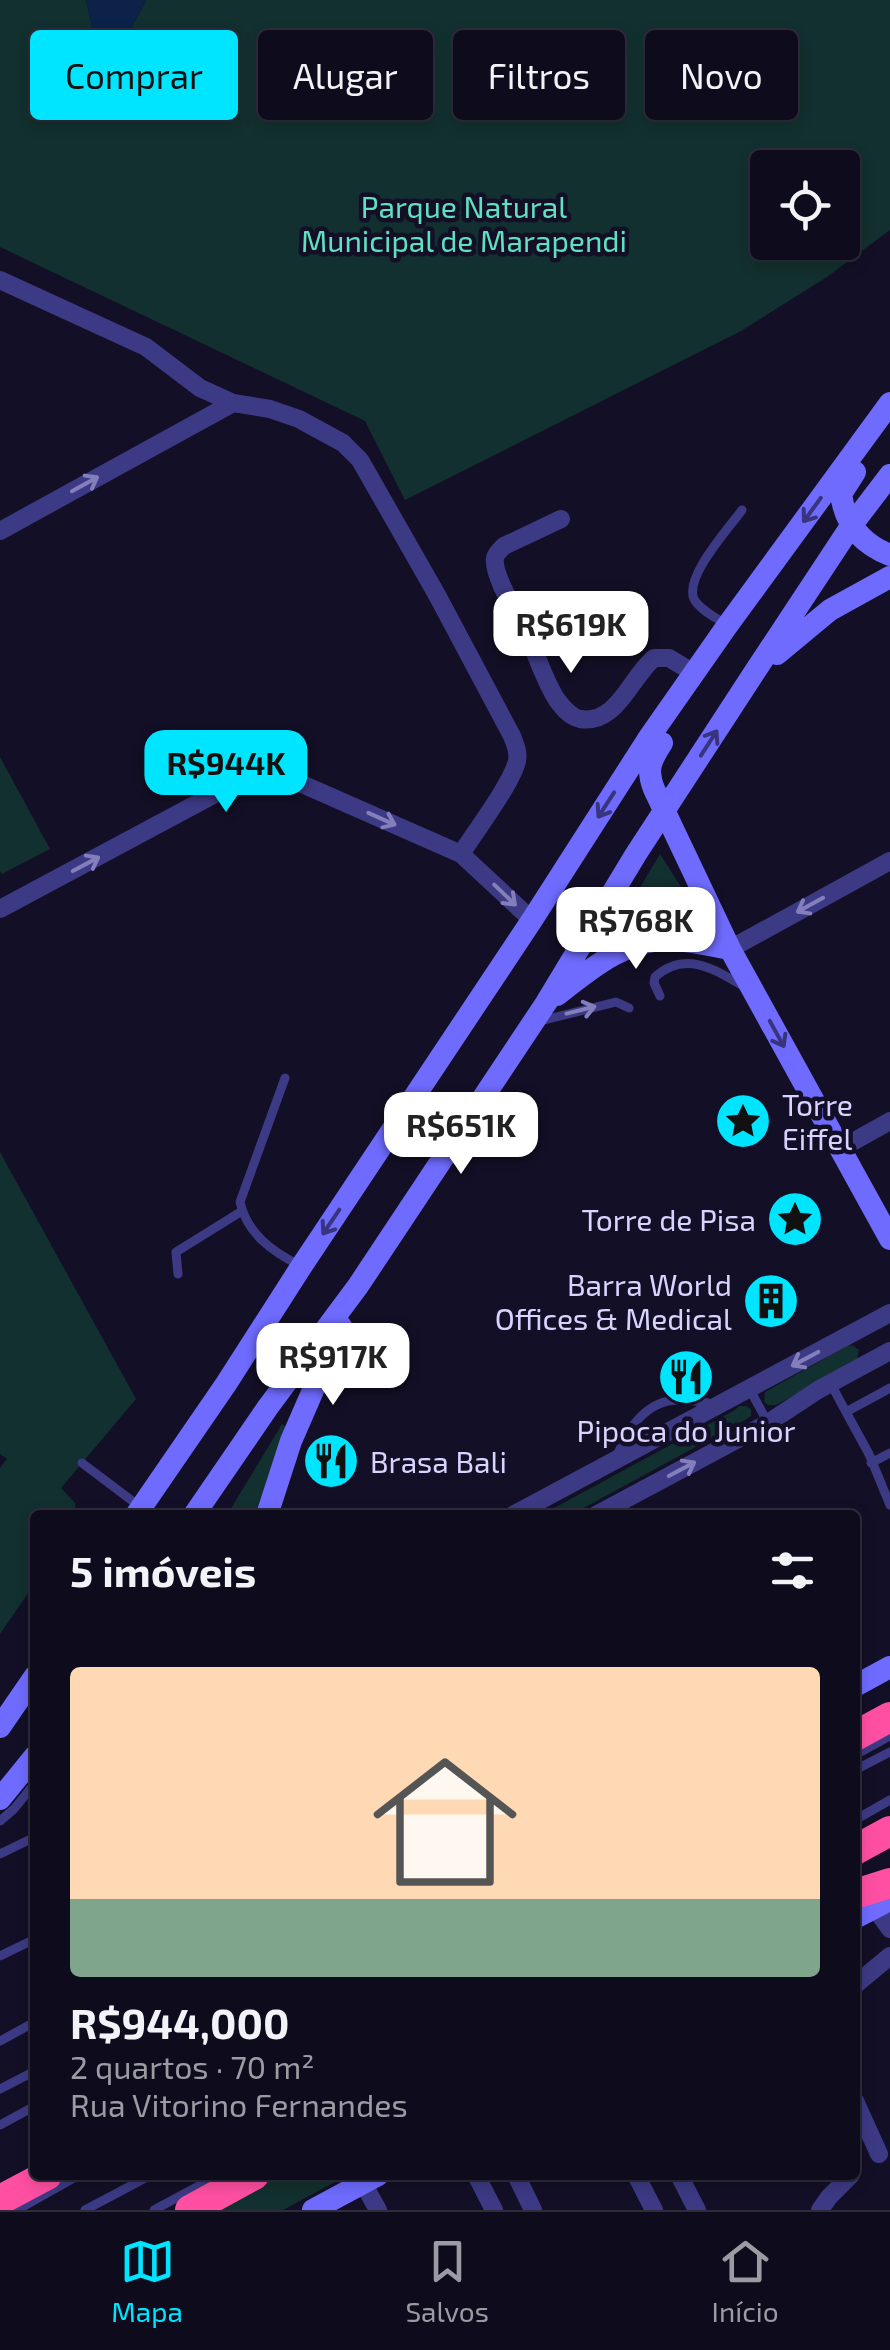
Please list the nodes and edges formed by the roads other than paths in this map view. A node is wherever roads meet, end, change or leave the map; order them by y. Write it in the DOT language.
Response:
graph roads {
  1 [pos="0,280"];
  2 [pos="233,403"];
  3 [pos="890,403"];
  4 [pos="890,419"];
  5 [pos="890,475"];
  6 [pos="742,510"];
  7 [pos="561,519"];
  8 [pos="852,526"];
  9 [pos="0,531"];
  10 [pos="890,555"];
  11 [pos="890,577"];
  12 [pos="747,598"];
  13 [pos="727,626"];
  14 [pos="694,674"];
  15 [pos="752,676"];
  16 [pos="665,810"];
  17 [pos="461,854"];
  18 [pos="890,861"];
  19 [pos="0,909"];
  20 [pos="532,920"];
  21 [pos="730,949"];
  22 [pos="754,992"];
  23 [pos="660,996"];
  24 [pos="546,1002"];
  25 [pos="629,1008"];
  26 [pos="532,1023"];
  27 [pos="285,1078"];
  28 [pos="890,1121"];
  29 [pos="840,1148"];
  30 [pos="242,1211"];
  31 [pos="890,1239"];
  32 [pos="301,1266"];
  33 [pos="178,1274"];
  34 [pos="358,1286"];
  35 [pos="890,1313"];
  36 [pos="855,1333"];
  37 [pos="890,1351"];
  38 [pos="865,1364"];
  39 [pos="830,1384"];
  40 [pos="750,1388"];
  41 [pos="890,1388"];
  42 [pos="719,1404"];
  43 [pos="846,1412"];
  44 [pos="768,1422"];
  45 [pos="890,1453"];
  46 [pos="616,1458"];
  47 [pos="82,1463"];
  48 [pos="871,1463"];
  49 [pos="890,1505"];
  50 [pos="137,1510"];
  51 [pos="139,1510"];
  52 [pos="197,1510"];
  53 [pos="269,1510"];
  54 [pos="522,1510"];
  55 [pos="605,1510"];
  56 [pos="890,1667"];
  57 [pos="30,1683"];
  58 [pos="860,1683"];
  59 [pos="890,1718"];
  60 [pos="0,1727"];
  61 [pos="860,1733"];
  62 [pos="890,1736"];
  63 [pos="860,1752"];
  64 [pos="890,1752"];
  65 [pos="30,1762"];
  66 [pos="860,1767"];
  67 [pos="30,1789"];
  68 [pos="0,1799"];
  69 [pos="890,1800"];
  70 [pos="860,1817"];
  71 [pos="0,1821"];
  72 [pos="890,1830"];
  73 [pos="30,1839"];
  74 [pos="860,1847"];
  75 [pos="0,1854"];
  76 [pos="873,1900"];
  77 [pos="890,1929"];
  78 [pos="30,1941"];
  79 [pos="0,1956"];
  80 [pos="890,1956"];
  81 [pos="860,1980"];
  82 [pos="30,2025"];
  83 [pos="0,2041"];
  84 [pos="30,2074"];
  85 [pos="0,2089"];
  86 [pos="30,2109"];
  87 [pos="860,2109"];
  88 [pos="0,2125"];
  89 [pos="885,2152"];
  90 [pos="860,2168"];
  91 [pos="38,2180"];
  92 [pos="71,2180"];
  93 [pos="142,2180"];
  94 [pos="210,2180"];
  95 [pos="245,2180"];
  96 [pos="369,2180"];
  97 [pos="371,2180"];
  98 [pos="479,2180"];
  99 [pos="518,2180"];
  100 [pos="639,2180"];
  101 [pos="682,2180"];
  102 [pos="846,2180"];
  103 [pos="0,2200"];
  104 [pos="17,2210"];
  105 [pos="86,2210"];
  106 [pos="154,2210"];
  107 [pos="190,2210"];
  108 [pos="313,2210"];
  109 [pos="378,2210"];
  110 [pos="494,2210"];
  111 [pos="533,2210"];
  112 [pos="654,2210"];
  113 [pos="697,2210"];
  114 [pos="820,2210"];
  1 -- 2 [label="street"];
  9 -- 2 [label="street, one-way"];
  2 -- 17 [label="street"];
  3 -- 12 [label="main road, one-way"];
  4 -- 8 [label="main road"];
  5 -- 8 [label="main road"];
  6 -- 13 [label="lane"];
  7 -- 14 [label="street"];
  8 -- 10 [label="main road"];
  8 -- 15 [label="main road"];
  11 -- 15 [label="main road"];
  12 -- 13 [label="main road"];
  12 -- 16 [label="main road"];
  13 -- 14 [label="main road"];
  14 -- 20 [label="main road, one-way"];
  16 -- 15 [label="main road, one-way"];
  16 -- 21 [label="main road"];
  16 -- 24 [label="main road"];
  19 -- 17 [label="street, one-way"];
  17 -- 20 [label="street, one-way"];
  18 -- 21 [label="street, one-way"];
  20 -- 32 [label="main road, one-way"];
  21 -- 22 [label="main road"];
  21 -- 24 [label="main road"];
  22 -- 23 [label="lane"];
  22 -- 29 [label="main road, one-way"];
  24 -- 26 [label="main road"];
  26 -- 25 [label="lane, one-way"];
  26 -- 34 [label="main road"];
  27 -- 30 [label="lane"];
  28 -- 29 [label="street"];
  29 -- 31 [label="main road"];
  30 -- 32 [label="lane"];
  30 -- 33 [label="lane"];
  32 -- 51 [label="main road"];
  34 -- 52 [label="main road"];
  34 -- 53 [label="main road"];
  35 -- 36 [label="street"];
  36 -- 38 [label="street"];
  36 -- 40 [label="street, one-way"];
  37 -- 38 [label="street"];
  38 -- 39 [label="street"];
  39 -- 43 [label="lane"];
  39 -- 44 [label="street"];
  40 -- 42 [label="street"];
  40 -- 44 [label="lane"];
  41 -- 43 [label="lane"];
  42 -- 46 [label="street"];
  42 -- 46 [label="lane"];
  43 -- 48 [label="lane"];
  55 -- 44 [label="street, one-way"];
  45 -- 48 [label="lane"];
  46 -- 54 [label="street"];
  47 -- 50 [label="lane"];
  48 -- 49 [label="lane"];
  56 -- 58 [label="main road"];
  57 -- 60 [label="main road"];
  59 -- 61 [label="highway"];
  62 -- 63 [label="lane"];
  64 -- 66 [label="lane"];
  65 -- 68 [label="main road"];
  67 -- 71 [label="lane"];
  69 -- 70 [label="lane"];
  72 -- 74 [label="highway"];
  73 -- 75 [label="lane"];
  76 -- 77 [label="street"];
  78 -- 79 [label="lane"];
  80 -- 81 [label="street"];
  82 -- 83 [label="lane"];
  84 -- 85 [label="lane"];
  86 -- 88 [label="lane"];
  87 -- 89 [label="street"];
  89 -- 90 [label="street"];
  91 -- 103 [label="highway"];
  92 -- 104 [label="lane"];
  93 -- 105 [label="lane"];
  94 -- 106 [label="lane"];
  95 -- 107 [label="highway"];
  96 -- 108 [label="main road"];
  97 -- 109 [label="street"];
  98 -- 110 [label="street"];
  99 -- 111 [label="street"];
  100 -- 112 [label="street"];
  101 -- 113 [label="street"];
  102 -- 114 [label="street"];
}
